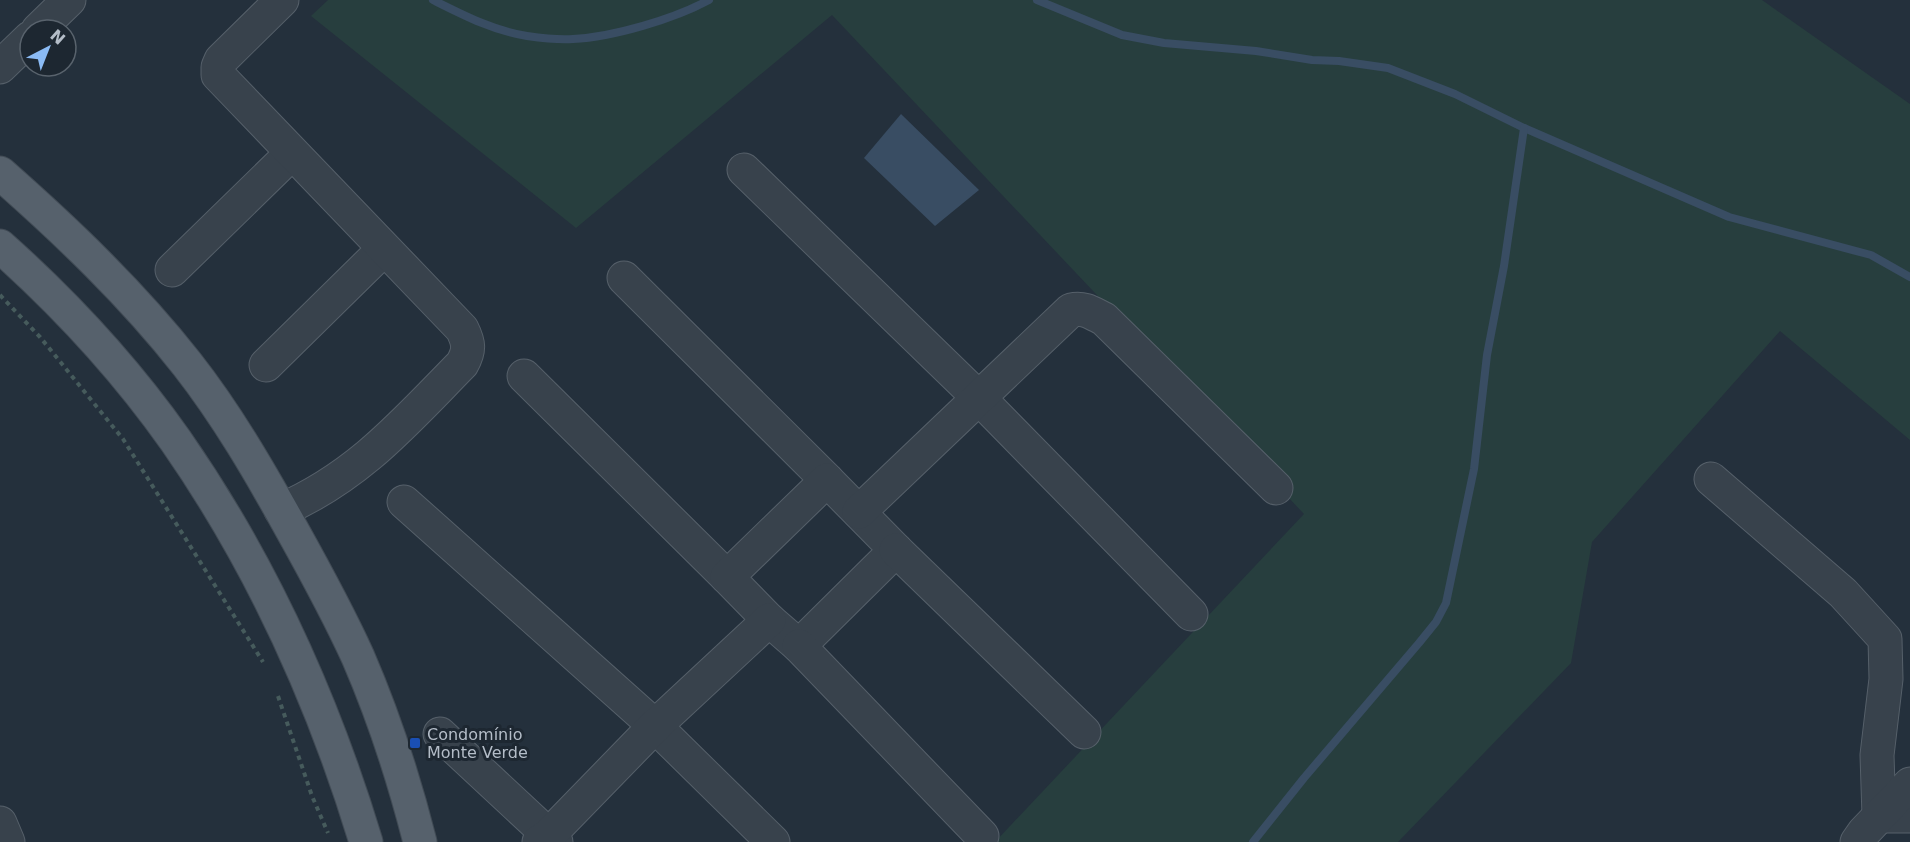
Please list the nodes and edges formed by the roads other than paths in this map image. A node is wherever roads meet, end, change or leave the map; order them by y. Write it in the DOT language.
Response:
graph roads {
  1 [pos="69,0"];
  2 [pos="282,0"];
  3 [pos="50,18"];
  4 [pos="18,50"];
  5 [pos="0,67"];
  6 [pos="292,153"];
  7 [pos="744,170"];
  8 [pos="0,173"];
  9 [pos="0,246"];
  10 [pos="384,249"];
  11 [pos="172,270"];
  12 [pos="624,278"];
  13 [pos="266,365"];
  14 [pos="524,376"];
  15 [pos="980,399"];
  16 [pos="827,480"];
  17 [pos="1711,480"];
  18 [pos="1276,488"];
  19 [pos="405,502"];
  20 [pos="281,510"];
  21 [pos="859,512"];
  22 [pos="896,550"];
  23 [pos="727,577"];
  24 [pos="1191,614"];
  25 [pos="769,620"];
  26 [pos="799,646"];
  27 [pos="655,726"];
  28 [pos="1084,732"];
  29 [pos="440,734"];
  30 [pos="1910,784"];
  31 [pos="1895,816"];
  32 [pos="0,823"];
  33 [pos="982,836"];
  34 [pos="548,840"];
  35 [pos="8,842"];
  36 [pos="366,842"];
  37 [pos="420,842"];
  38 [pos="773,842"];
  39 [pos="1857,842"];
  1 -- 3 [label="street"];
  2 -- 6 [label="street"];
  4 -- 5 [label="street"];
  6 -- 10 [label="street"];
  6 -- 11 [label="street"];
  7 -- 15 [label="street"];
  8 -- 20 [label="main road"];
  9 -- 36 [label="main road"];
  10 -- 13 [label="street"];
  10 -- 20 [label="street"];
  12 -- 16 [label="street"];
  14 -- 23 [label="street"];
  15 -- 18 [label="street"];
  15 -- 21 [label="street"];
  15 -- 24 [label="street"];
  16 -- 21 [label="street"];
  16 -- 23 [label="street"];
  17 -- 31 [label="street"];
  19 -- 27 [label="street"];
  20 -- 37 [label="main road"];
  21 -- 22 [label="street"];
  22 -- 26 [label="street"];
  22 -- 28 [label="street"];
  23 -- 25 [label="street"];
  25 -- 26 [label="street"];
  25 -- 27 [label="street"];
  26 -- 33 [label="street"];
  27 -- 34 [label="street"];
  27 -- 38 [label="street"];
  29 -- 34 [label="street"];
  30 -- 31 [label="street"];
  31 -- 39 [label="street"];
  32 -- 35 [label="street"];
}
